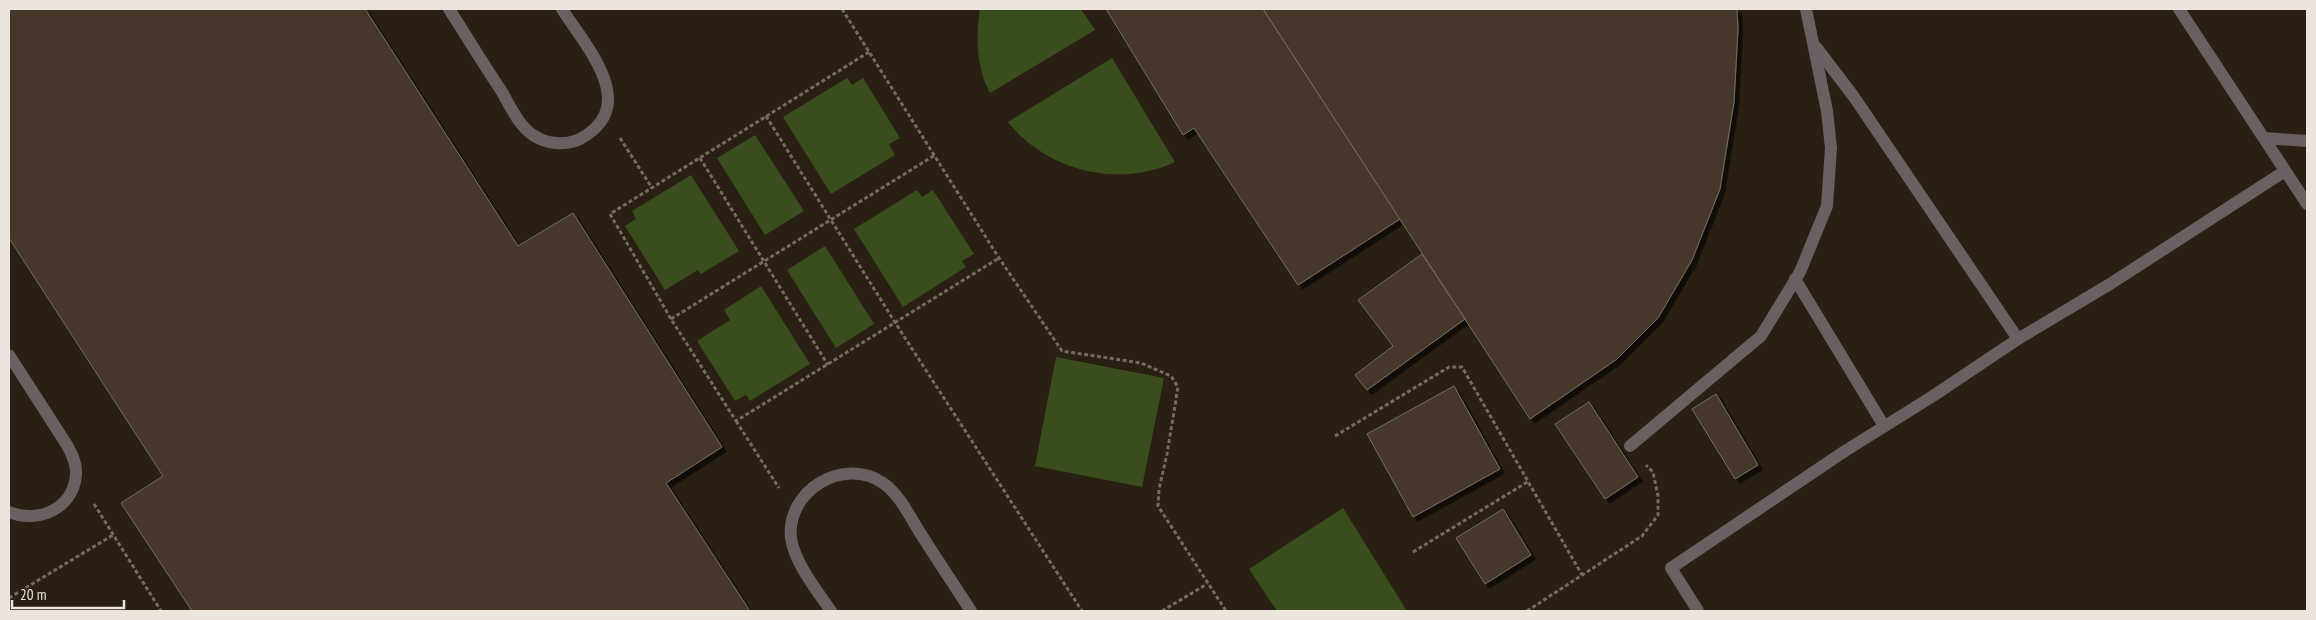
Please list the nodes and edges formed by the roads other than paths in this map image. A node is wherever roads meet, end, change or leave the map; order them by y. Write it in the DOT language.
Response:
graph roads {
  1 [pos="449,9"];
  2 [pos="562,9"];
  3 [pos="1806,9"];
  4 [pos="2179,9"];
  5 [pos="1813,44"];
  6 [pos="2264,138"];
  7 [pos="2307,142"];
  8 [pos="2285,171"];
  9 [pos="2307,204"];
  10 [pos="1795,280"];
  11 [pos="2018,339"];
  12 [pos="9,355"];
  13 [pos="1884,426"];
  14 [pos="1630,446"];
  15 [pos="9,512"];
  16 [pos="831,611"];
  17 [pos="971,611"];
  18 [pos="1698,611"];
  1 -- 2 [label="street"];
  3 -- 5 [label="street"];
  4 -- 6 [label="street"];
  5 -- 10 [label="street"];
  5 -- 11 [label="street"];
  6 -- 7 [label="street"];
  6 -- 8 [label="street"];
  8 -- 9 [label="street"];
  8 -- 11 [label="street"];
  10 -- 13 [label="street"];
  10 -- 14 [label="street"];
  11 -- 13 [label="street"];
  12 -- 15 [label="street"];
  13 -- 18 [label="street"];
  16 -- 17 [label="street"];
}
